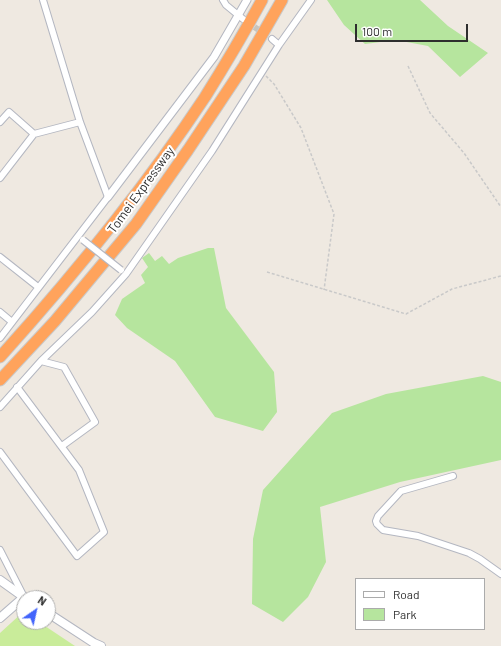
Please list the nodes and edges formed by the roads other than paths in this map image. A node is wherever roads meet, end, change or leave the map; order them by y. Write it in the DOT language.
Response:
graph roads {
  1 [pos="43,0"];
  2 [pos="223,0"];
  3 [pos="247,0"];
  4 [pos="262,0"];
  5 [pos="282,0"];
  6 [pos="311,0"];
  7 [pos="240,17"];
  8 [pos="272,39"];
  9 [pos="279,45"];
  10 [pos="0,122"];
  11 [pos="80,122"];
  12 [pos="34,134"];
  13 [pos="0,178"];
  14 [pos="108,196"];
  15 [pos="78,235"];
  16 [pos="0,257"];
  17 [pos="124,272"];
  18 [pos="38,287"];
  19 [pos="0,312"];
  20 [pos="12,322"];
  21 [pos="0,338"];
  22 [pos="0,357"];
  23 [pos="41,360"];
  24 [pos="0,380"];
  25 [pos="16,387"];
  26 [pos="0,407"];
  27 [pos="62,446"];
  28 [pos="0,452"];
  29 [pos="453,476"];
  30 [pos="0,550"];
  31 [pos="501,574"];
  32 [pos="0,580"];
  33 [pos="20,590"];
  34 [pos="16,591"];
  35 [pos="16,604"];
  36 [pos="0,618"];
  37 [pos="56,618"];
  38 [pos="101,646"];
  1 -- 11 [label="street"];
  2 -- 7 [label="street"];
  3 -- 7 [label="street"];
  4 -- 22 [label="highway, Tomei Expressway"];
  5 -- 24 [label="highway, Tomei Expressway"];
  6 -- 9 [label="street"];
  7 -- 14 [label="street"];
  8 -- 9 [label="street"];
  9 -- 17 [label="street"];
  10 -- 12 [label="street"];
  11 -- 12 [label="street"];
  11 -- 14 [label="street"];
  12 -- 13 [label="street"];
  14 -- 15 [label="street"];
  15 -- 17 [label="street, bridge"];
  15 -- 18 [label="street"];
  16 -- 18 [label="street"];
  17 -- 23 [label="street"];
  18 -- 20 [label="street"];
  19 -- 20 [label="street"];
  20 -- 21 [label="street"];
  23 -- 25 [label="street"];
  23 -- 27 [label="street"];
  25 -- 26 [label="street"];
  25 -- 27 [label="street"];
  27 -- 28 [label="street"];
  29 -- 31 [label="street"];
  30 -- 33 [label="street"];
  32 -- 34 [label="main road"];
  35 -- 36 [label="main road"];
  37 -- 38 [label="main road"];
}
